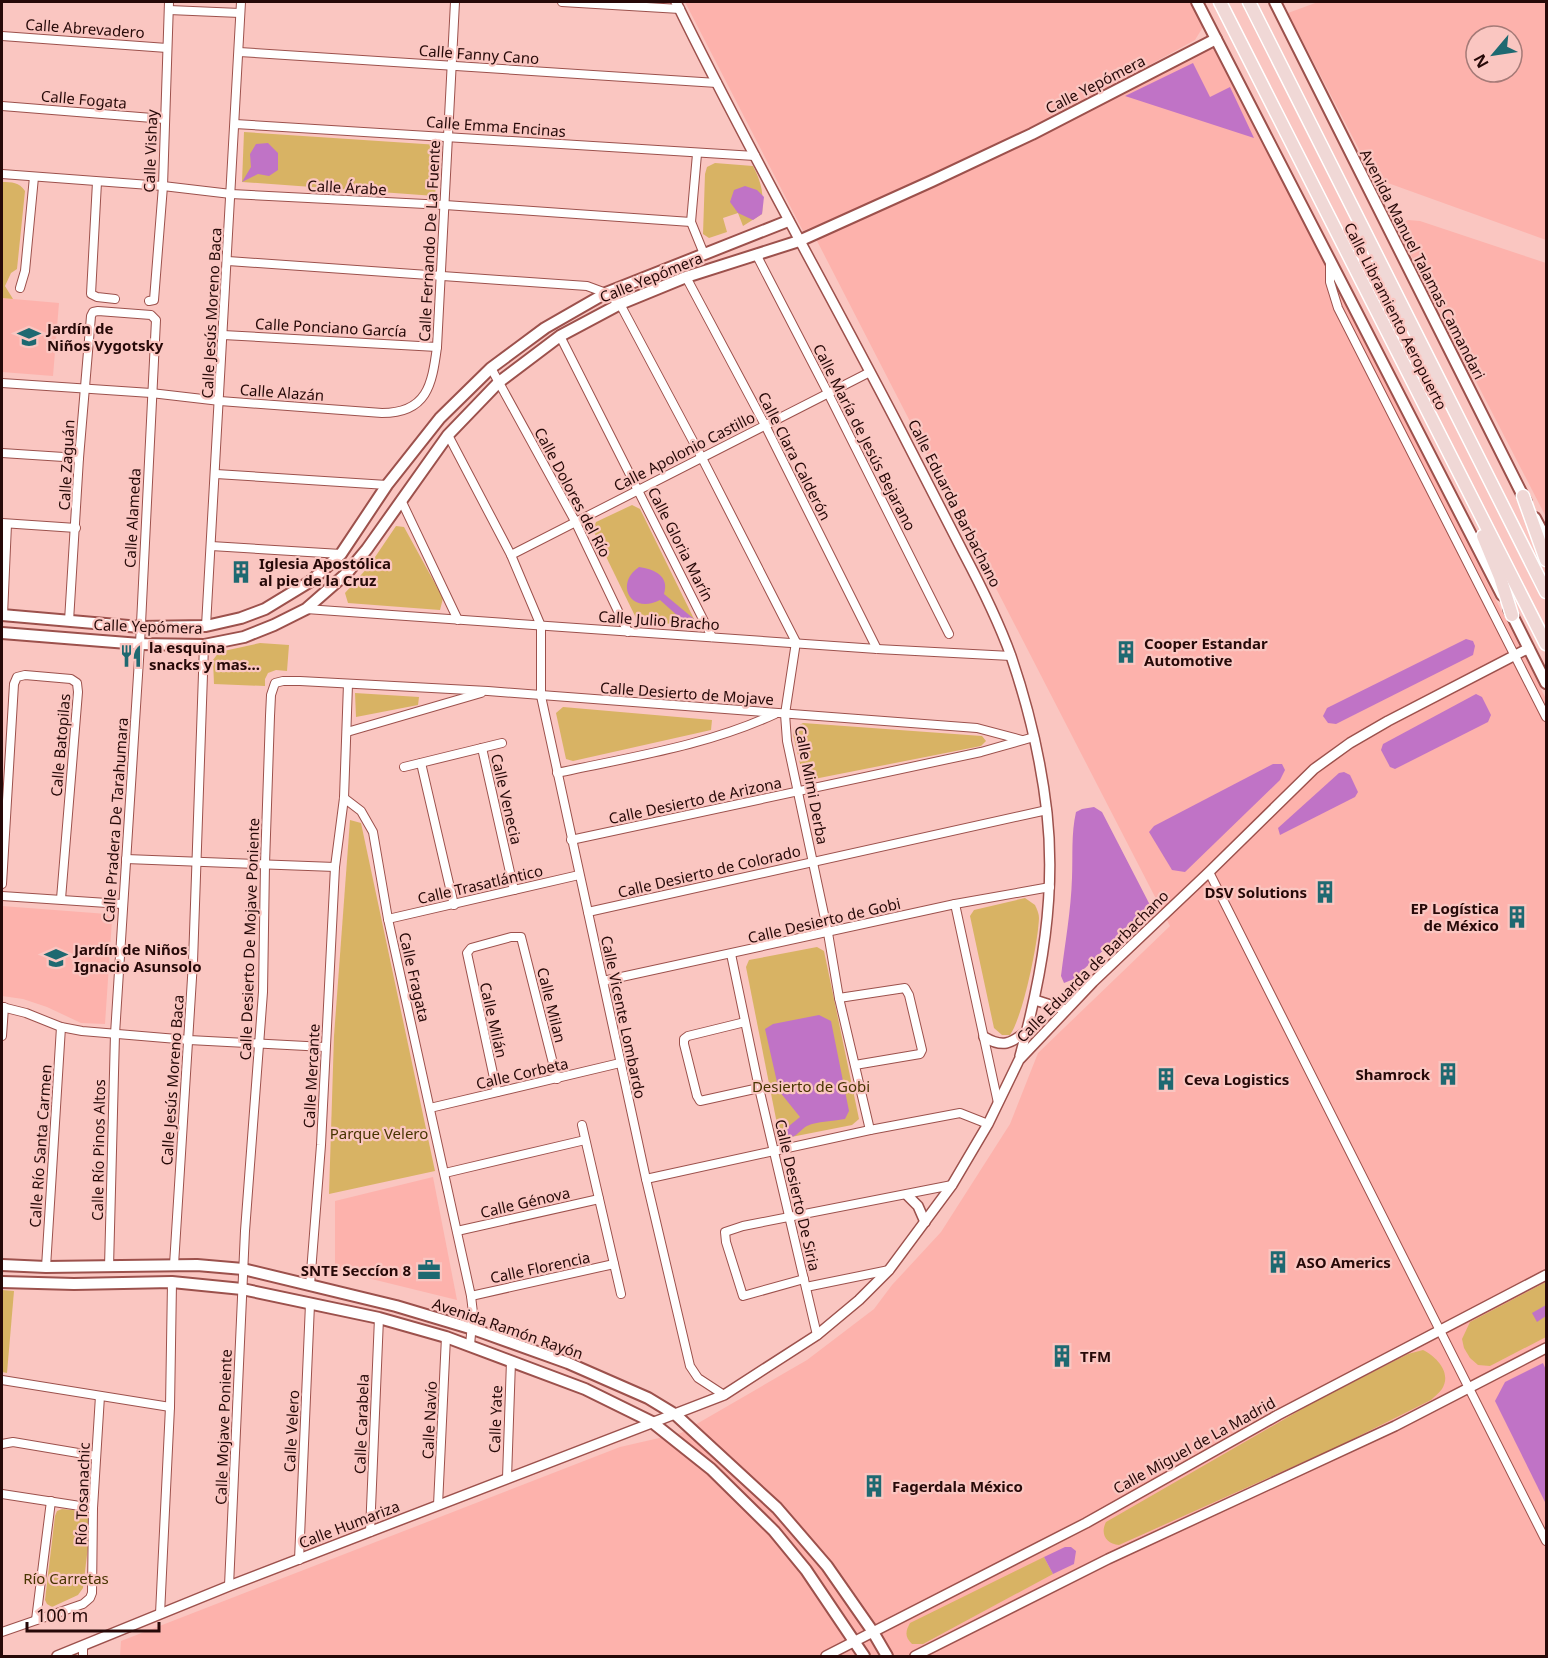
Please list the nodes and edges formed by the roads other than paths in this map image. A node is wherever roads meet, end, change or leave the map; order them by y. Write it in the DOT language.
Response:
graph roads {
  1 [pos="169,2"];
  2 [pos="241,2"];
  3 [pos="455,2"];
  4 [pos="562,2"];
  5 [pos="1197,2"];
  6 [pos="1220,2"];
  7 [pos="1249,2"];
  8 [pos="1279,3"];
  9 [pos="678,5"];
  10 [pos="169,10"];
  11 [pos="240,13"];
  12 [pos="2,36"];
  13 [pos="1216,39"];
  14 [pos="167,48"];
  15 [pos="239,52"];
  16 [pos="451,65"];
  17 [pos="717,83"];
  18 [pos="2,106"];
  19 [pos="165,119"];
  20 [pos="236,124"];
  21 [pos="449,136"];
  22 [pos="697,154"];
  23 [pos="755,156"];
  24 [pos="2,174"];
  25 [pos="34,177"];
  26 [pos="97,182"];
  27 [pos="163,186"];
  28 [pos="231,194"];
  29 [pos="445,205"];
  30 [pos="788,221"];
  31 [pos="691,222"];
  32 [pos="799,241"];
  33 [pos="704,254"];
  34 [pos="756,254"];
  35 [pos="228,261"];
  36 [pos="1330,261"];
  37 [pos="441,275"];
  38 [pos="686,277"];
  39 [pos="20,288"];
  40 [pos="606,293"];
  41 [pos="115,299"];
  42 [pos="151,301"];
  43 [pos="620,304"];
  44 [pos="93,312"];
  45 [pos="223,335"];
  46 [pos="560,336"];
  47 [pos="437,347"];
  48 [pos="491,368"];
  49 [pos="870,372"];
  50 [pos="499,382"];
  51 [pos="2,383"];
  52 [pos="85,389"];
  53 [pos="151,393"];
  54 [pos="828,393"];
  55 [pos="219,401"];
  56 [pos="415,405"];
  57 [pos="765,425"];
  58 [pos="448,435"];
  59 [pos="2,453"];
  60 [pos="702,458"];
  61 [pos="79,459"];
  62 [pos="1453,463"];
  63 [pos="216,474"];
  64 [pos="387,485"];
  65 [pos="639,491"];
  66 [pos="1523,496"];
  67 [pos="401,500"];
  68 [pos="575,522"];
  69 [pos="4,524"];
  70 [pos="76,528"];
  71 [pos="1546,539"];
  72 [pos="211,546"];
  73 [pos="341,554"];
  74 [pos="511,555"];
  75 [pos="1546,560"];
  76 [pos="1546,592"];
  77 [pos="306,609"];
  78 [pos="2,615"];
  79 [pos="1512,615"];
  80 [pos="458,620"];
  81 [pos="69,621"];
  82 [pos="206,626"];
  83 [pos="541,626"];
  84 [pos="140,627"];
  85 [pos="628,632"];
  86 [pos="2,633"];
  87 [pos="949,634"];
  88 [pos="712,637"];
  89 [pos="796,642"];
  90 [pos="140,644"];
  91 [pos="1546,644"];
  92 [pos="204,645"];
  93 [pos="1529,648"];
  94 [pos="877,649"];
  95 [pos="1515,655"];
  96 [pos="1011,656"];
  97 [pos="1546,683"];
  98 [pos="348,684"];
  99 [pos="488,691"];
  100 [pos="541,696"];
  101 [pos="781,714"];
  102 [pos="1546,717"];
  103 [pos="347,732"];
  104 [pos="1034,737"];
  105 [pos="1022,740"];
  106 [pos="502,742"];
  107 [pos="482,748"];
  108 [pos="421,763"];
  109 [pos="404,767"];
  110 [pos="556,773"];
  111 [pos="797,792"];
  112 [pos="344,798"];
  113 [pos="1047,810"];
  114 [pos="572,840"];
  115 [pos="126,859"];
  116 [pos="812,861"];
  117 [pos="197,862"];
  118 [pos="265,864"];
  119 [pos="335,867"];
  120 [pos="1209,872"];
  121 [pos="579,875"];
  122 [pos="2,884"];
  123 [pos="1050,887"];
  124 [pos="514,890"];
  125 [pos="2,896"];
  126 [pos="61,899"];
  127 [pos="122,904"];
  128 [pos="454,904"];
  129 [pos="955,904"];
  130 [pos="588,912"];
  131 [pos="388,919"];
  132 [pos="828,933"];
  133 [pos="521,937"];
  134 [pos="731,954"];
  135 [pos="603,981"];
  136 [pos="839,998"];
  137 [pos="1035,1000"];
  138 [pos="3,1007"];
  139 [pos="1066,1010"];
  140 [pos="745,1022"];
  141 [pos="61,1027"];
  142 [pos="1027,1031"];
  143 [pos="115,1034"];
  144 [pos="2,1036"];
  145 [pos="984,1037"];
  146 [pos="189,1040"];
  147 [pos="261,1043"];
  148 [pos="325,1047"];
  149 [pos="1019,1060"];
  150 [pos="620,1063"];
  151 [pos="855,1065"];
  152 [pos="557,1079"];
  153 [pos="759,1088"];
  154 [pos="497,1092"];
  155 [pos="999,1103"];
  156 [pos="430,1108"];
  157 [pos="988,1124"];
  158 [pos="582,1125"];
  159 [pos="870,1130"];
  160 [pos="585,1140"];
  161 [pos="774,1151"];
  162 [pos="445,1173"];
  163 [pos="646,1179"];
  164 [pos="952,1185"];
  165 [pos="907,1195"];
  166 [pos="599,1199"];
  167 [pos="789,1217"];
  168 [pos="925,1222"];
  169 [pos="457,1232"];
  170 [pos="614,1264"];
  171 [pos="2,1265"];
  172 [pos="174,1265"];
  173 [pos="46,1267"];
  174 [pos="109,1267"];
  175 [pos="243,1269"];
  176 [pos="889,1270"];
  177 [pos="1546,1275"];
  178 [pos="2,1282"];
  179 [pos="172,1282"];
  180 [pos="805,1283"];
  181 [pos="310,1285"];
  182 [pos="242,1289"];
  183 [pos="621,1294"];
  184 [pos="471,1296"];
  185 [pos="310,1304"];
  186 [pos="379,1318"];
  187 [pos="473,1329"];
  188 [pos="1440,1329"];
  189 [pos="818,1335"];
  190 [pos="446,1337"];
  191 [pos="470,1345"];
  192 [pos="1546,1348"];
  193 [pos="511,1361"];
  194 [pos="2,1380"];
  195 [pos="1469,1388"];
  196 [pos="724,1395"];
  197 [pos="100,1396"];
  198 [pos="170,1407"];
  199 [pos="676,1415"];
  200 [pos="652,1422"];
  201 [pos="2,1444"];
  202 [pos="96,1456"];
  203 [pos="507,1478"];
  204 [pos="2,1494"];
  205 [pos="51,1501"];
  206 [pos="438,1505"];
  207 [pos="93,1508"];
  208 [pos="370,1532"];
  209 [pos="1546,1541"];
  210 [pos="299,1560"];
  211 [pos="230,1586"];
  212 [pos="160,1614"];
  213 [pos="36,1620"];
  214 [pos="2,1632"];
  215 [pos="873,1632"];
  216 [pos="855,1641"];
  217 [pos="83,1651"];
  218 [pos="57,1656"];
  219 [pos="826,1656"];
  220 [pos="864,1656"];
  221 [pos="887,1656"];
  222 [pos="915,1656"];
  1 -- 10 [label="street, Calle Vishay"];
  2 -- 11 [label="street, Calle Jesús Moreno Baca"];
  3 -- 16 [label="street, Calle Fernando De La Fuente"];
  4 -- 9 [label="street"];
  5 -- 13 [label="main road"];
  6 -- 62 [label="highway, Calle Libramiento Aeropuerto"];
  7 -- 76 [label="highway, Calle Libramiento Aeropuerto"];
  8 -- 66 [label="main road, Avenida Manuel Talamas Camandari"];
  9 -- 17 [label="street, Calle Eduarda Barbachano"];
  10 -- 11 [label="street"];
  10 -- 14 [label="street, Calle Vishay"];
  11 -- 15 [label="street, Calle Jesús Moreno Baca"];
  12 -- 14 [label="street, Calle Abrevadero"];
  13 -- 32 [label="main road, Calle Yepómera"];
  13 -- 36 [label="main road"];
  14 -- 19 [label="street, Calle Vishay"];
  15 -- 16 [label="street, Calle Fanny Cano"];
  15 -- 20 [label="street, Calle Jesús Moreno Baca"];
  16 -- 17 [label="street, Calle Fanny Cano"];
  16 -- 21 [label="street, Calle Fernando De La Fuente"];
  17 -- 23 [label="street, Calle Eduarda Barbachano"];
  18 -- 19 [label="street, Calle Fogata"];
  19 -- 27 [label="street, Calle Vishay"];
  20 -- 21 [label="street, Calle Emma Encinas"];
  20 -- 28 [label="street, Calle Jesús Moreno Baca"];
  21 -- 22 [label="street, Calle Emma Encinas"];
  21 -- 29 [label="street, Calle Fernando De La Fuente"];
  22 -- 23 [label="street, Calle Emma Encinas"];
  22 -- 31 [label="street"];
  23 -- 30 [label="street, Calle Eduarda Barbachano"];
  24 -- 25 [label="street, Calle Árabe"];
  25 -- 26 [label="street, Calle Árabe"];
  25 -- 39 [label="street"];
  26 -- 27 [label="street, Calle Árabe"];
  26 -- 41 [label="street"];
  27 -- 28 [label="street, Calle Árabe"];
  27 -- 42 [label="street, Calle Vishay"];
  28 -- 29 [label="street, Calle Árabe"];
  28 -- 35 [label="street, Calle Jesús Moreno Baca"];
  29 -- 31 [label="street, Calle Árabe"];
  29 -- 37 [label="street, Calle Fernando De La Fuente"];
  30 -- 32 [label="street, Calle Eduarda Barbachano"];
  30 -- 33 [label="main road, Calle Yepómera"];
  31 -- 33 [label="street"];
  32 -- 34 [label="main road, Calle Yepómera"];
  32 -- 49 [label="street, Calle Eduarda Barbachano"];
  33 -- 40 [label="main road, Calle Yepómera"];
  34 -- 38 [label="main road, Calle Yepómera"];
  34 -- 54 [label="street, Calle María de Jesús Bejarano"];
  35 -- 37 [label="street"];
  35 -- 45 [label="street, Calle Jesús Moreno Baca"];
  36 -- 79 [label="main road"];
  36 -- 95 [label="street"];
  37 -- 40 [label="street"];
  37 -- 47 [label="street, Calle Fernando De La Fuente"];
  38 -- 43 [label="main road, Calle Yepómera"];
  38 -- 57 [label="street, Calle Clara Calderón"];
  40 -- 43 [label="street"];
  40 -- 48 [label="main road, Calle Yepómera"];
  43 -- 46 [label="main road, Calle Yepómera"];
  43 -- 60 [label="street"];
  44 -- 52 [label="street, Calle Zaguán"];
  44 -- 53 [label="street, Calle Alameda"];
  45 -- 47 [label="street, Calle Ponciano García"];
  45 -- 55 [label="street, Calle Jesús Moreno Baca"];
  46 -- 50 [label="main road, Calle Yepómera"];
  46 -- 65 [label="street, Calle Gloria Marín"];
  47 -- 56 [label="street, Calle Fernando De La Fuente"];
  48 -- 50 [label="street, Calle Dolores del Río"];
  48 -- 64 [label="main road, Calle Yepómera"];
  49 -- 54 [label="street, Calle Apolonio Castillo"];
  49 -- 96 [label="street, Calle Eduarda Barbachano"];
  50 -- 58 [label="main road, Calle Yepómera"];
  50 -- 68 [label="street, Calle Dolores del Río"];
  51 -- 52 [label="street, Calle Alazán"];
  52 -- 53 [label="street, Calle Alazán"];
  52 -- 61 [label="street, Calle Zaguán"];
  53 -- 55 [label="street, Calle Alazán"];
  53 -- 84 [label="street, Calle Alameda"];
  54 -- 57 [label="street, Calle Apolonio Castillo"];
  54 -- 87 [label="street, Calle María de Jesús Bejarano"];
  55 -- 56 [label="street, Calle Alazán"];
  55 -- 63 [label="street, Calle Jesús Moreno Baca"];
  57 -- 60 [label="street, Calle Apolonio Castillo"];
  57 -- 94 [label="street, Calle Clara Calderón"];
  58 -- 67 [label="main road, Calle Yepómera"];
  58 -- 74 [label="street"];
  59 -- 61 [label="street"];
  60 -- 65 [label="street, Calle Apolonio Castillo"];
  60 -- 89 [label="street"];
  61 -- 70 [label="street, Calle Zaguán"];
  62 -- 79 [label="highway"];
  62 -- 91 [label="highway, Calle Libramiento Aeropuerto"];
  63 -- 64 [label="street"];
  63 -- 72 [label="street, Calle Jesús Moreno Baca"];
  64 -- 73 [label="main road, Calle Yepómera"];
  65 -- 68 [label="street, Calle Apolonio Castillo"];
  65 -- 88 [label="street, Calle Gloria Marín"];
  66 -- 71 [label="main road, Avenida Manuel Talamas Camandari"];
  66 -- 75 [label="highway"];
  67 -- 77 [label="main road, Calle Yepómera"];
  67 -- 80 [label="street"];
  68 -- 74 [label="street, Calle Apolonio Castillo"];
  68 -- 85 [label="street, Calle Dolores del Río"];
  69 -- 70 [label="street"];
  69 -- 78 [label="street"];
  70 -- 81 [label="street, Calle Zaguán"];
  72 -- 73 [label="street"];
  72 -- 82 [label="street, Calle Jesús Moreno Baca"];
  73 -- 82 [label="main road, Calle Yepómera"];
  74 -- 83 [label="street"];
  77 -- 80 [label="street, Calle Julio Bracho"];
  77 -- 92 [label="main road, Calle Yepómera"];
  78 -- 81 [label="main road, Calle Yepómera"];
  79 -- 93 [label="main road"];
  80 -- 83 [label="street, Calle Julio Bracho"];
  81 -- 84 [label="main road, Calle Yepómera"];
  82 -- 84 [label="main road, Calle Yepómera"];
  83 -- 85 [label="street, Calle Julio Bracho"];
  83 -- 100 [label="street, Calle Vicente Lombardo"];
  84 -- 90 [label="street, Calle Alameda"];
  85 -- 88 [label="street, Calle Julio Bracho"];
  86 -- 90 [label="main road, Calle Yepómera"];
  88 -- 89 [label="street, Calle Julio Bracho"];
  89 -- 94 [label="street, Calle Julio Bracho"];
  89 -- 101 [label="street, Calle Mimi Derba"];
  90 -- 92 [label="main road, Calle Yepómera"];
  90 -- 115 [label="street, Calle Pradera De Tarahumara"];
  92 -- 117 [label="street, Calle Jesús Moreno Baca"];
  93 -- 95 [label="street, Calle Eduarda de Barbachano"];
  93 -- 97 [label="main road"];
  94 -- 96 [label="street, Calle Julio Bracho"];
  95 -- 102 [label="street"];
  95 -- 120 [label="street, Calle Eduarda de Barbachano"];
  96 -- 104 [label="street, Calle Eduarda Barbachano"];
  98 -- 99 [label="street, Calle Desierto de Mojave"];
  98 -- 103 [label="street, Calle Mercante"];
  98 -- 118 [label="street, Calle Desierto De Mojave Poniente"];
  99 -- 100 [label="street, Calle Desierto de Mojave"];
  99 -- 103 [label="street"];
  100 -- 101 [label="street, Calle Desierto de Mojave"];
  100 -- 110 [label="street, Calle Vicente Lombardo"];
  101 -- 105 [label="street, Calle Desierto de Mojave"];
  101 -- 110 [label="street"];
  101 -- 111 [label="street, Calle Mimi Derba"];
  103 -- 112 [label="street, Calle Mercante"];
  104 -- 105 [label="street, Calle Desierto de Arizona"];
  104 -- 113 [label="street, Calle Eduarda Barbachano"];
  105 -- 111 [label="street, Calle Desierto de Arizona"];
  106 -- 107 [label="street, Calle Venecia"];
  107 -- 108 [label="street, Calle Venecia"];
  107 -- 124 [label="street, Calle Venecia"];
  108 -- 109 [label="street, Calle Venecia"];
  108 -- 128 [label="street"];
  110 -- 114 [label="street, Calle Vicente Lombardo"];
  111 -- 114 [label="street, Calle Desierto de Arizona"];
  111 -- 116 [label="street, Calle Mimi Derba"];
  112 -- 119 [label="street, Calle Mercante"];
  112 -- 131 [label="street, Calle Fragata"];
  113 -- 116 [label="street, Calle Desierto de Colorado"];
  113 -- 123 [label="street, Calle Eduarda Barbachano"];
  114 -- 121 [label="street, Calle Vicente Lombardo"];
  115 -- 117 [label="street"];
  115 -- 127 [label="street, Calle Pradera De Tarahumara"];
  116 -- 130 [label="street, Calle Desierto de Colorado"];
  116 -- 132 [label="street, Calle Mimi Derba"];
  117 -- 118 [label="street"];
  117 -- 146 [label="street, Calle Jesús Moreno Baca"];
  118 -- 119 [label="street"];
  118 -- 147 [label="street, Calle Desierto De Mojave Poniente"];
  119 -- 148 [label="street, Calle Mercante"];
  120 -- 139 [label="street, Calle Eduarda de Barbachano"];
  120 -- 188 [label="street"];
  121 -- 124 [label="street, Calle Trasatlántico"];
  121 -- 130 [label="street, Calle Vicente Lombardo"];
  122 -- 126 [label="street, Calle Batopilas"];
  123 -- 129 [label="street, Calle Desierto de Gobi"];
  123 -- 137 [label="street, Calle Eduarda Barbachano"];
  124 -- 128 [label="street, Calle Trasatlántico"];
  125 -- 126 [label="street"];
  126 -- 127 [label="street"];
  127 -- 143 [label="street, Calle Pradera De Tarahumara"];
  128 -- 131 [label="street, Calle Trasatlántico"];
  129 -- 132 [label="street, Calle Desierto de Gobi"];
  129 -- 145 [label="street"];
  130 -- 135 [label="street, Calle Vicente Lombardo"];
  131 -- 156 [label="street, Calle Fragata"];
  132 -- 134 [label="street, Calle Desierto de Gobi"];
  132 -- 136 [label="street, Calle Mimi Derba"];
  133 -- 152 [label="street, Calle Milan"];
  133 -- 154 [label="street, Calle Milán"];
  134 -- 135 [label="street, Calle Desierto de Gobi"];
  134 -- 140 [label="street, Calle Desierto De Siria"];
  135 -- 150 [label="street, Calle Vicente Lombardo"];
  136 -- 151 [label="street, Calle Mimi Derba"];
  136 -- 151 [label="street"];
  137 -- 139 [label="street"];
  137 -- 142 [label="street, Calle Eduarda Barbachano"];
  138 -- 141 [label="street"];
  138 -- 144 [label="street"];
  139 -- 149 [label="street, Calle Eduarda de Barbachano"];
  140 -- 153 [label="street, Calle Desierto De Siria"];
  140 -- 153 [label="street"];
  141 -- 143 [label="street"];
  141 -- 173 [label="street, Calle Río Santa Carmen"];
  142 -- 145 [label="street"];
  142 -- 149 [label="street, Calle Eduarda Barbachano"];
  143 -- 146 [label="street"];
  143 -- 174 [label="street, Calle Río Pinos Altos"];
  145 -- 155 [label="street"];
  146 -- 147 [label="street"];
  146 -- 172 [label="street, Calle Jesús Moreno Baca"];
  147 -- 148 [label="street"];
  147 -- 175 [label="street, Calle Desierto De Mojave Poniente"];
  148 -- 181 [label="street, Calle Mercante"];
  149 -- 155 [label="street, Calle Eduarda de Barbachano"];
  150 -- 152 [label="street, Calle Corbeta"];
  150 -- 163 [label="street, Calle Vicente Lombardo"];
  151 -- 159 [label="street, Calle Mimi Derba"];
  152 -- 154 [label="street, Calle Corbeta"];
  153 -- 161 [label="street, Calle Desierto De Siria"];
  154 -- 156 [label="street, Calle Corbeta"];
  155 -- 157 [label="street, Calle Eduarda de Barbachano"];
  156 -- 162 [label="street, Calle Fragata"];
  157 -- 159 [label="street, Calle Desierto De Siria"];
  157 -- 164 [label="street, Calle Eduarda de Barbachano"];
  158 -- 160 [label="street"];
  159 -- 161 [label="street, Calle Desierto De Siria"];
  160 -- 162 [label="street"];
  160 -- 166 [label="street"];
  161 -- 163 [label="street, Calle Desierto De Siria"];
  161 -- 167 [label="street, Calle Desierto De Siria"];
  162 -- 169 [label="street, Calle Fragata"];
  163 -- 196 [label="street, Calle Vicente Lombardo"];
  164 -- 165 [label="street"];
  164 -- 168 [label="street, Calle Eduarda de Barbachano"];
  165 -- 167 [label="street"];
  165 -- 168 [label="street"];
  166 -- 169 [label="street, Calle Génova"];
  166 -- 170 [label="street"];
  167 -- 180 [label="street, Calle Desierto De Siria"];
  167 -- 180 [label="street"];
  168 -- 176 [label="street, Calle Eduarda de Barbachano"];
  169 -- 184 [label="street, Calle Fragata"];
  170 -- 183 [label="street"];
  170 -- 184 [label="street, Calle Florencia"];
  171 -- 173 [label="main road, Avenida Ramón Rayón"];
  172 -- 174 [label="main road, Avenida Ramón Rayón"];
  172 -- 175 [label="main road, Avenida Ramón Rayón"];
  173 -- 174 [label="main road, Avenida Ramón Rayón"];
  175 -- 181 [label="main road, Avenida Ramón Rayón"];
  175 -- 182 [label="street, Calle Mojave Poniente"];
  176 -- 180 [label="street"];
  176 -- 189 [label="street, Calle Eduarda de Barbachano"];
  177 -- 188 [label="street, Calle Miguel de La Madrid"];
  178 -- 179 [label="main road, Avenida Ramón Rayón"];
  179 -- 182 [label="main road, Avenida Ramón Rayón"];
  179 -- 198 [label="street"];
  180 -- 189 [label="street, Calle Desierto De Siria"];
  181 -- 187 [label="main road, Avenida Ramón Rayón"];
  182 -- 185 [label="main road, Avenida Ramón Rayón"];
  182 -- 211 [label="street, Calle Mojave Poniente"];
  184 -- 187 [label="street, Calle Fragata"];
  185 -- 186 [label="main road, Avenida Ramón Rayón"];
  185 -- 210 [label="street, Calle Velero"];
  186 -- 190 [label="main road, Avenida Ramón Rayón"];
  186 -- 208 [label="street, Calle Carabela"];
  187 -- 191 [label="street, Calle Fragata"];
  187 -- 199 [label="main road, Avenida Ramón Rayón"];
  188 -- 195 [label="street"];
  188 -- 215 [label="street, Calle Miguel de La Madrid"];
  189 -- 196 [label="street, Calle Eduarda de Barbachano"];
  190 -- 191 [label="main road, Avenida Ramón Rayón"];
  190 -- 206 [label="street, Calle Navío"];
  191 -- 193 [label="main road, Avenida Ramón Rayón"];
  192 -- 195 [label="street"];
  193 -- 200 [label="main road, Avenida Ramón Rayón"];
  193 -- 203 [label="street, Calle Yate"];
  194 -- 197 [label="street"];
  195 -- 209 [label="street"];
  195 -- 222 [label="street"];
  196 -- 199 [label="street, Calle Eduarda de Barbachano"];
  197 -- 198 [label="street"];
  197 -- 202 [label="street, Río Tosanachic"];
  198 -- 212 [label="street"];
  199 -- 200 [label="street, Calle Eduarda de Barbachano"];
  199 -- 215 [label="main road, Avenida Ramón Rayón"];
  200 -- 203 [label="street, Calle Humariza"];
  200 -- 216 [label="main road, Avenida Ramón Rayón"];
  201 -- 202 [label="street"];
  202 -- 207 [label="street, Río Tosanachic"];
  203 -- 206 [label="street, Calle Humariza"];
  204 -- 205 [label="street"];
  205 -- 207 [label="street"];
  205 -- 213 [label="street"];
  206 -- 208 [label="street, Calle Humariza"];
  207 -- 213 [label="street, Río Tosanachic"];
  208 -- 210 [label="street, Calle Humariza"];
  210 -- 211 [label="street, Calle Humariza"];
  211 -- 212 [label="street, Calle Humariza"];
  212 -- 217 [label="street, Calle Humariza"];
  213 -- 214 [label="street"];
  215 -- 216 [label="street, Calle Miguel de La Madrid"];
  215 -- 221 [label="main road, Avenida Ramón Rayón"];
  216 -- 219 [label="street, Calle Miguel de La Madrid"];
  216 -- 220 [label="main road, Avenida Ramón Rayón"];
  217 -- 218 [label="street, Calle Humariza"];
}
